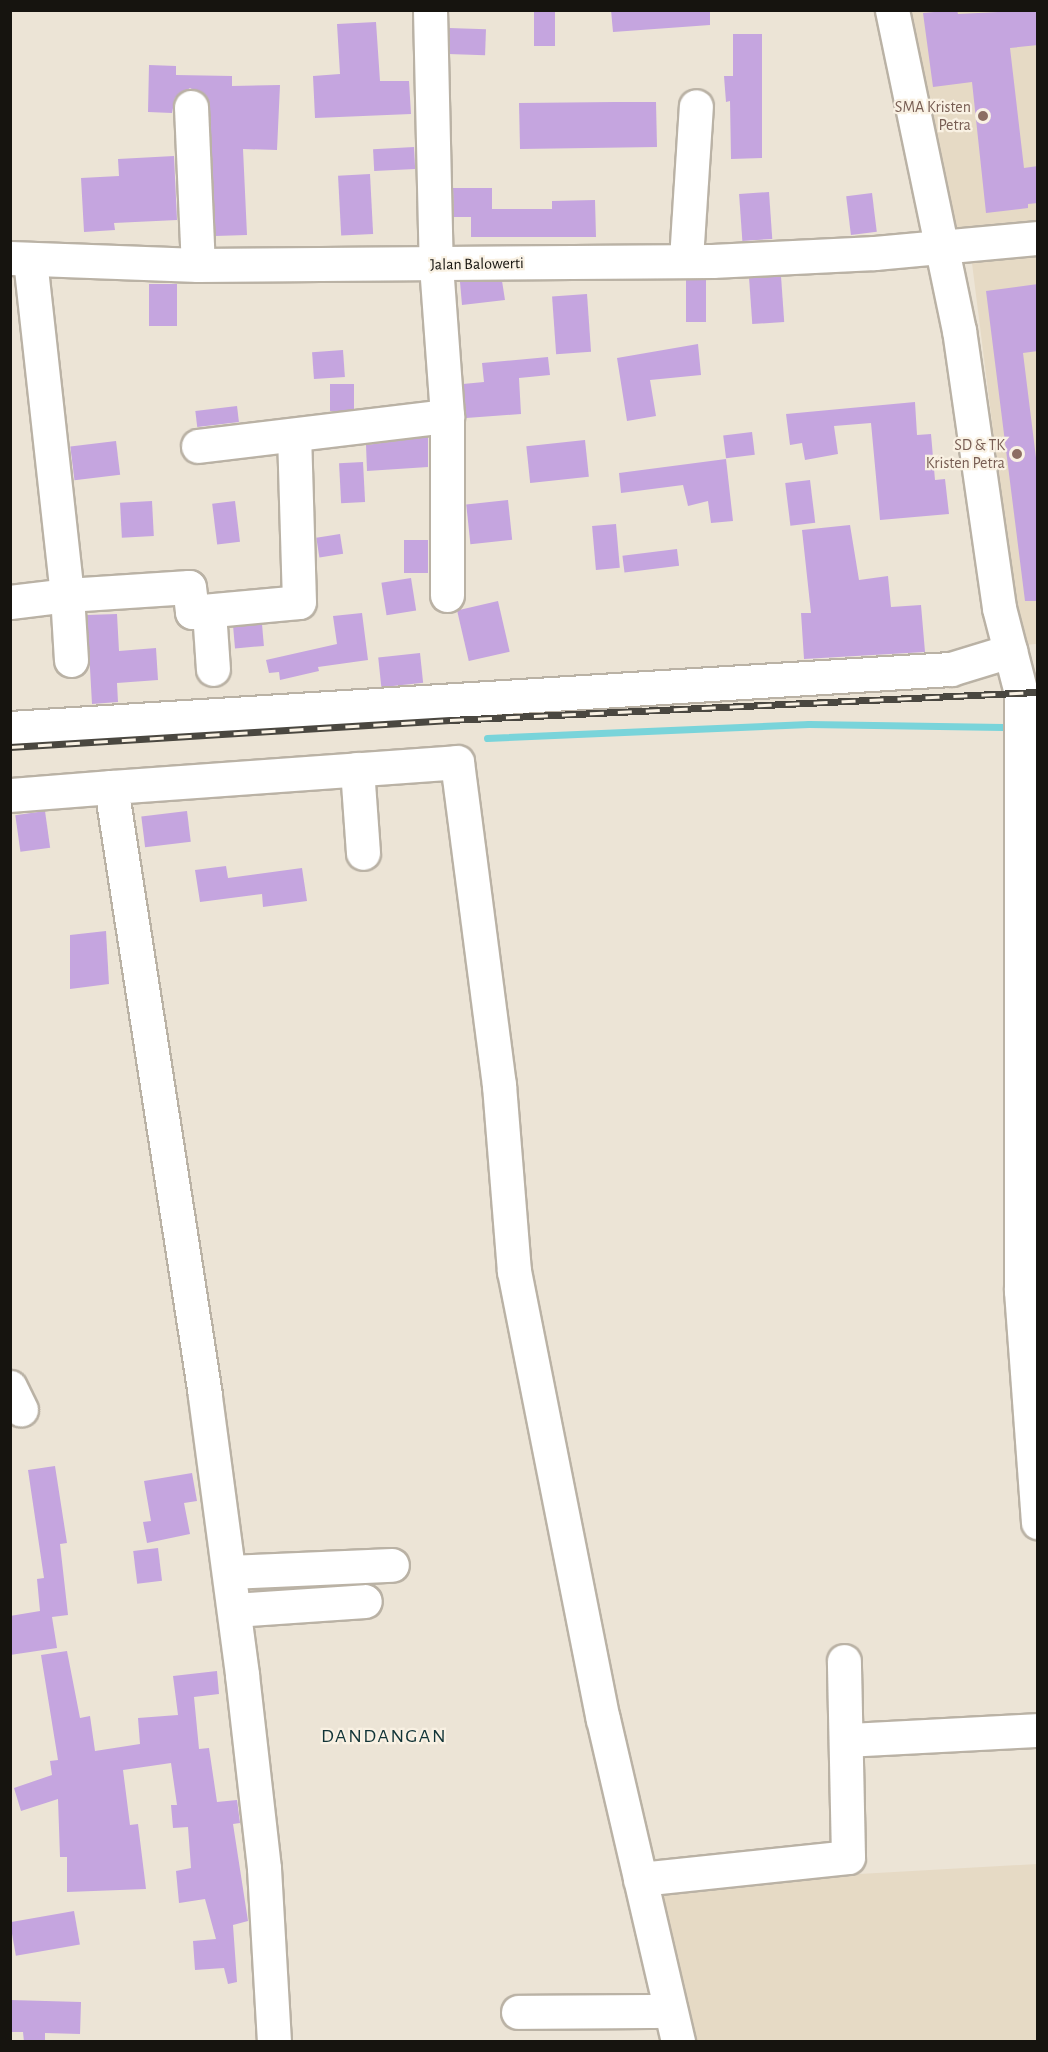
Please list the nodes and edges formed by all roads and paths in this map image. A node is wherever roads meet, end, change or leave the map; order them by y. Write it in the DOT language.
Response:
graph roads {
  1 [pos="430,10"];
  2 [pos="892,10"];
  3 [pos="696,106"];
  4 [pos="191,107"];
  5 [pos="1038,238"];
  6 [pos="943,248"];
  7 [pos="20,259"];
  8 [pos="686,259"];
  9 [pos="198,265"];
  10 [pos="436,265"];
  11 [pos="447,416"];
  12 [pos="294,436"];
  13 [pos="198,446"];
  14 [pos="68,595"];
  15 [pos="447,595"];
  16 [pos="10,602"];
  17 [pos="209,611"];
  18 [pos="1010,651"];
  19 [pos="71,660"];
  20 [pos="213,669"];
  21 [pos="10,728"];
  22 [pos="357,769"];
  23 [pos="111,787"];
  24 [pos="10,795"];
  25 [pos="363,853"];
  26 [pos="1038,1522"];
  27 [pos="392,1565"];
  28 [pos="229,1572"];
  29 [pos="365,1600"];
  30 [pos="234,1610"];
  31 [pos="844,1661"];
  32 [pos="1038,1730"];
  33 [pos="847,1740"];
  34 [pos="640,1879"];
  35 [pos="518,2012"];
  36 [pos="674,2026"];
  37 [pos="274,2042"];
  1 -- 10 [label="street"];
  2 -- 6 [label="street"];
  3 -- 8 [label="street"];
  4 -- 9 [label="street"];
  5 -- 6 [label="street, Jalan Balowerti"];
  6 -- 8 [label="street, Jalan Balowerti"];
  6 -- 18 [label="street"];
  7 -- 9 [label="street, Jalan Balowerti"];
  7 -- 14 [label="street"];
  8 -- 10 [label="street, Jalan Balowerti"];
  9 -- 10 [label="street, Jalan Balowerti"];
  10 -- 11 [label="street"];
  11 -- 12 [label="street"];
  11 -- 15 [label="street"];
  12 -- 13 [label="street"];
  12 -- 17 [label="street"];
  14 -- 16 [label="street"];
  14 -- 17 [label="street"];
  14 -- 19 [label="street"];
  17 -- 20 [label="street"];
  18 -- 21 [label="street"];
  18 -- 26 [label="street"];
  22 -- 23 [label="street"];
  22 -- 25 [label="street"];
  22 -- 34 [label="street"];
  23 -- 24 [label="street"];
  23 -- 28 [label="street"];
  27 -- 28 [label="street"];
  28 -- 30 [label="street"];
  29 -- 30 [label="street"];
  30 -- 37 [label="street"];
  31 -- 33 [label="street"];
  32 -- 33 [label="street"];
  33 -- 34 [label="street"];
  34 -- 36 [label="street"];
  35 -- 36 [label="street"];
}
